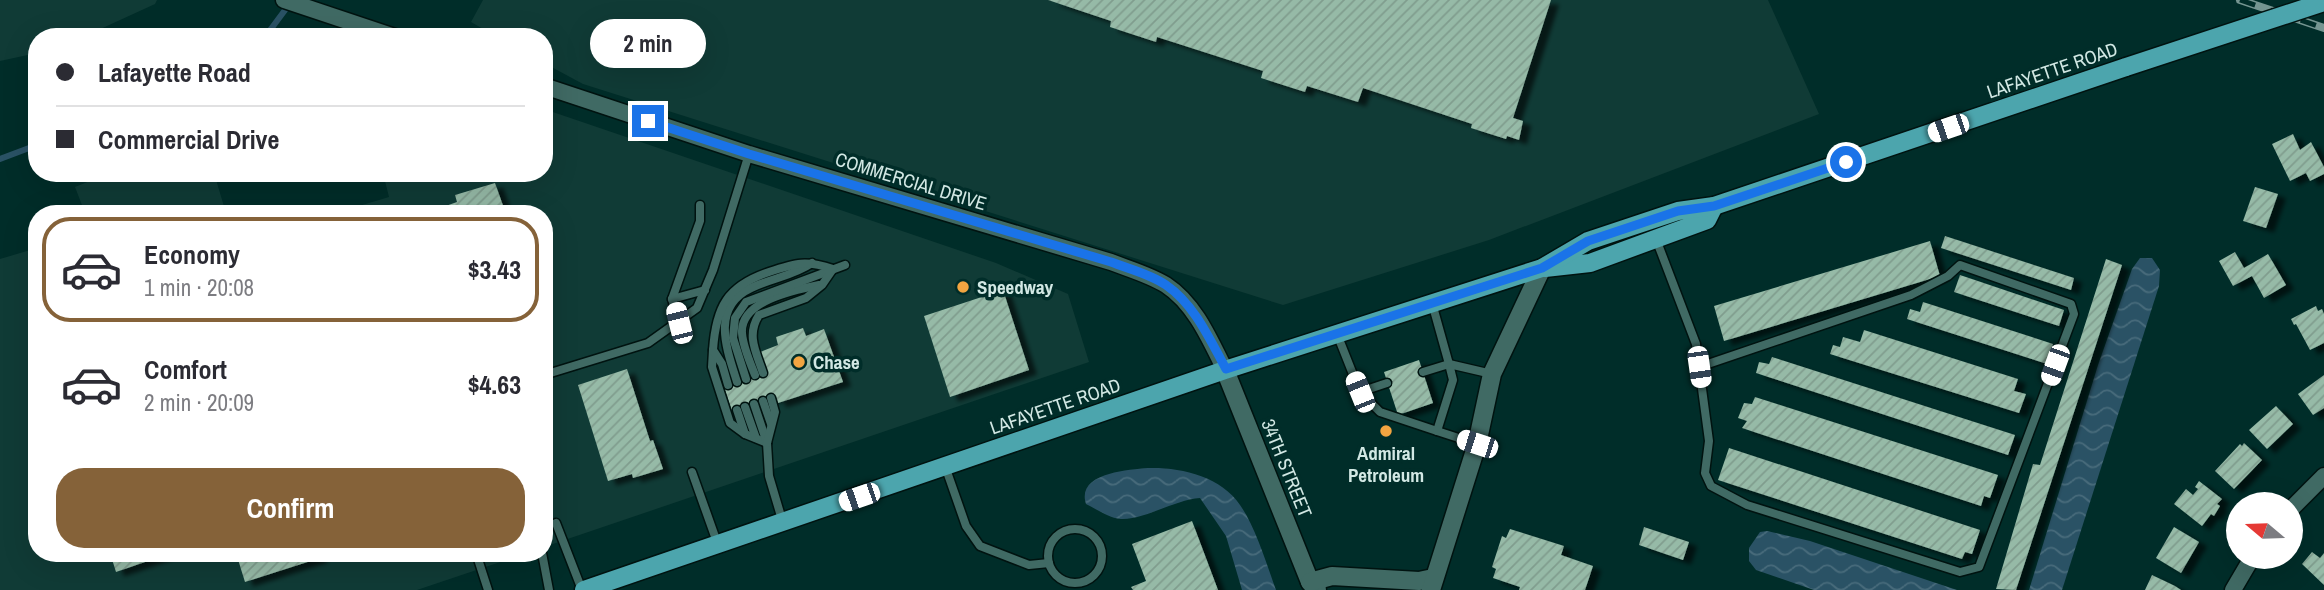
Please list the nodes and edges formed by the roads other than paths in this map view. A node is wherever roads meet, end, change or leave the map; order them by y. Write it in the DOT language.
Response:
graph roads {
  1 [pos="284,0"];
  2 [pos="2324,2"];
  3 [pos="368,28"];
  4 [pos="553,89"];
  5 [pos="749,154"];
  6 [pos="700,205"];
  7 [pos="1714,206"];
  8 [pos="1656,240"];
  9 [pos="812,263"];
  10 [pos="845,265"];
  11 [pos="1542,268"];
  12 [pos="833,269"];
  13 [pos="705,290"];
  14 [pos="673,299"];
  15 [pos="1432,303"];
  16 [pos="679,323"];
  17 [pos="1337,334"];
  18 [pos="713,350"];
  19 [pos="1449,364"];
  20 [pos="1699,367"];
  21 [pos="1226,369"];
  22 [pos="553,372"];
  23 [pos="1423,372"];
  24 [pos="759,374"];
  25 [pos="1492,374"];
  26 [pos="737,382"];
  27 [pos="1387,383"];
  28 [pos="1360,392"];
  29 [pos="767,399"];
  30 [pos="745,407"];
  31 [pos="1437,431"];
  32 [pos="745,435"];
  33 [pos="756,438"];
  34 [pos="767,443"];
  35 [pos="1477,444"];
  36 [pos="945,466"];
  37 [pos="692,472"];
  38 [pos="2324,476"];
  39 [pos="2303,497"];
  40 [pos="556,523"];
  41 [pos="783,523"];
  42 [pos="718,545"];
  43 [pos="479,562"];
  44 [pos="544,562"];
  45 [pos="1049,563"];
  46 [pos="2245,569"];
  47 [pos="1432,584"];
  48 [pos="1312,587"];
  49 [pos="488,590"];
  50 [pos="549,590"];
  51 [pos="583,590"];
  52 [pos="2233,590"];
  1 -- 3 [label="street"];
  2 -- 7 [label="main road, LAFAYETTE ROAD, bridge"];
  4 -- 5 [label="street, COMMERCIAL DRIVE"];
  5 -- 13 [label="lane"];
  5 -- 21 [label="street, COMMERCIAL DRIVE"];
  6 -- 14 [label="lane"];
  7 -- 8 [label="main road, LAFAYETTE ROAD"];
  7 -- 11 [label="main road, LAFAYETTE ROAD"];
  8 -- 11 [label="main road, LAFAYETTE ROAD"];
  8 -- 20 [label="lane"];
  9 -- 12 [label="lane"];
  9 -- 18 [label="lane"];
  9 -- 26 [label="lane"];
  10 -- 12 [label="lane"];
  11 -- 15 [label="main road, LAFAYETTE ROAD"];
  11 -- 25 [label="street"];
  12 -- 24 [label="lane"];
  12 -- 26 [label="lane"];
  13 -- 14 [label="lane"];
  13 -- 16 [label="lane"];
  14 -- 16 [label="lane"];
  15 -- 17 [label="main road, LAFAYETTE ROAD"];
  15 -- 19 [label="lane"];
  16 -- 22 [label="lane"];
  17 -- 21 [label="main road, LAFAYETTE ROAD"];
  17 -- 28 [label="lane"];
  18 -- 26 [label="lane"];
  18 -- 32 [label="lane"];
  19 -- 23 [label="lane"];
  19 -- 25 [label="lane"];
  19 -- 31 [label="lane"];
  20 -- 20 [label="lane"];
  21 -- 36 [label="main road, LAFAYETTE ROAD"];
  21 -- 48 [label="street, 34TH STREET"];
  25 -- 35 [label="street"];
  27 -- 28 [label="lane"];
  28 -- 31 [label="lane"];
  29 -- 34 [label="lane"];
  30 -- 32 [label="lane"];
  30 -- 33 [label="lane"];
  30 -- 34 [label="lane"];
  31 -- 35 [label="lane"];
  32 -- 33 [label="lane"];
  33 -- 34 [label="lane"];
  34 -- 41 [label="lane"];
  35 -- 47 [label="street"];
  36 -- 41 [label="main road, LAFAYETTE ROAD"];
  36 -- 45 [label="lane"];
  37 -- 42 [label="lane"];
  38 -- 39 [label="street"];
  40 -- 51 [label="lane"];
  41 -- 42 [label="main road, LAFAYETTE ROAD"];
  42 -- 51 [label="main road, LAFAYETTE ROAD"];
  43 -- 49 [label="lane"];
  44 -- 50 [label="lane"];
  45 -- 45 [label="lane"];
  46 -- 52 [label="street"];
  47 -- 48 [label="street"];
}
